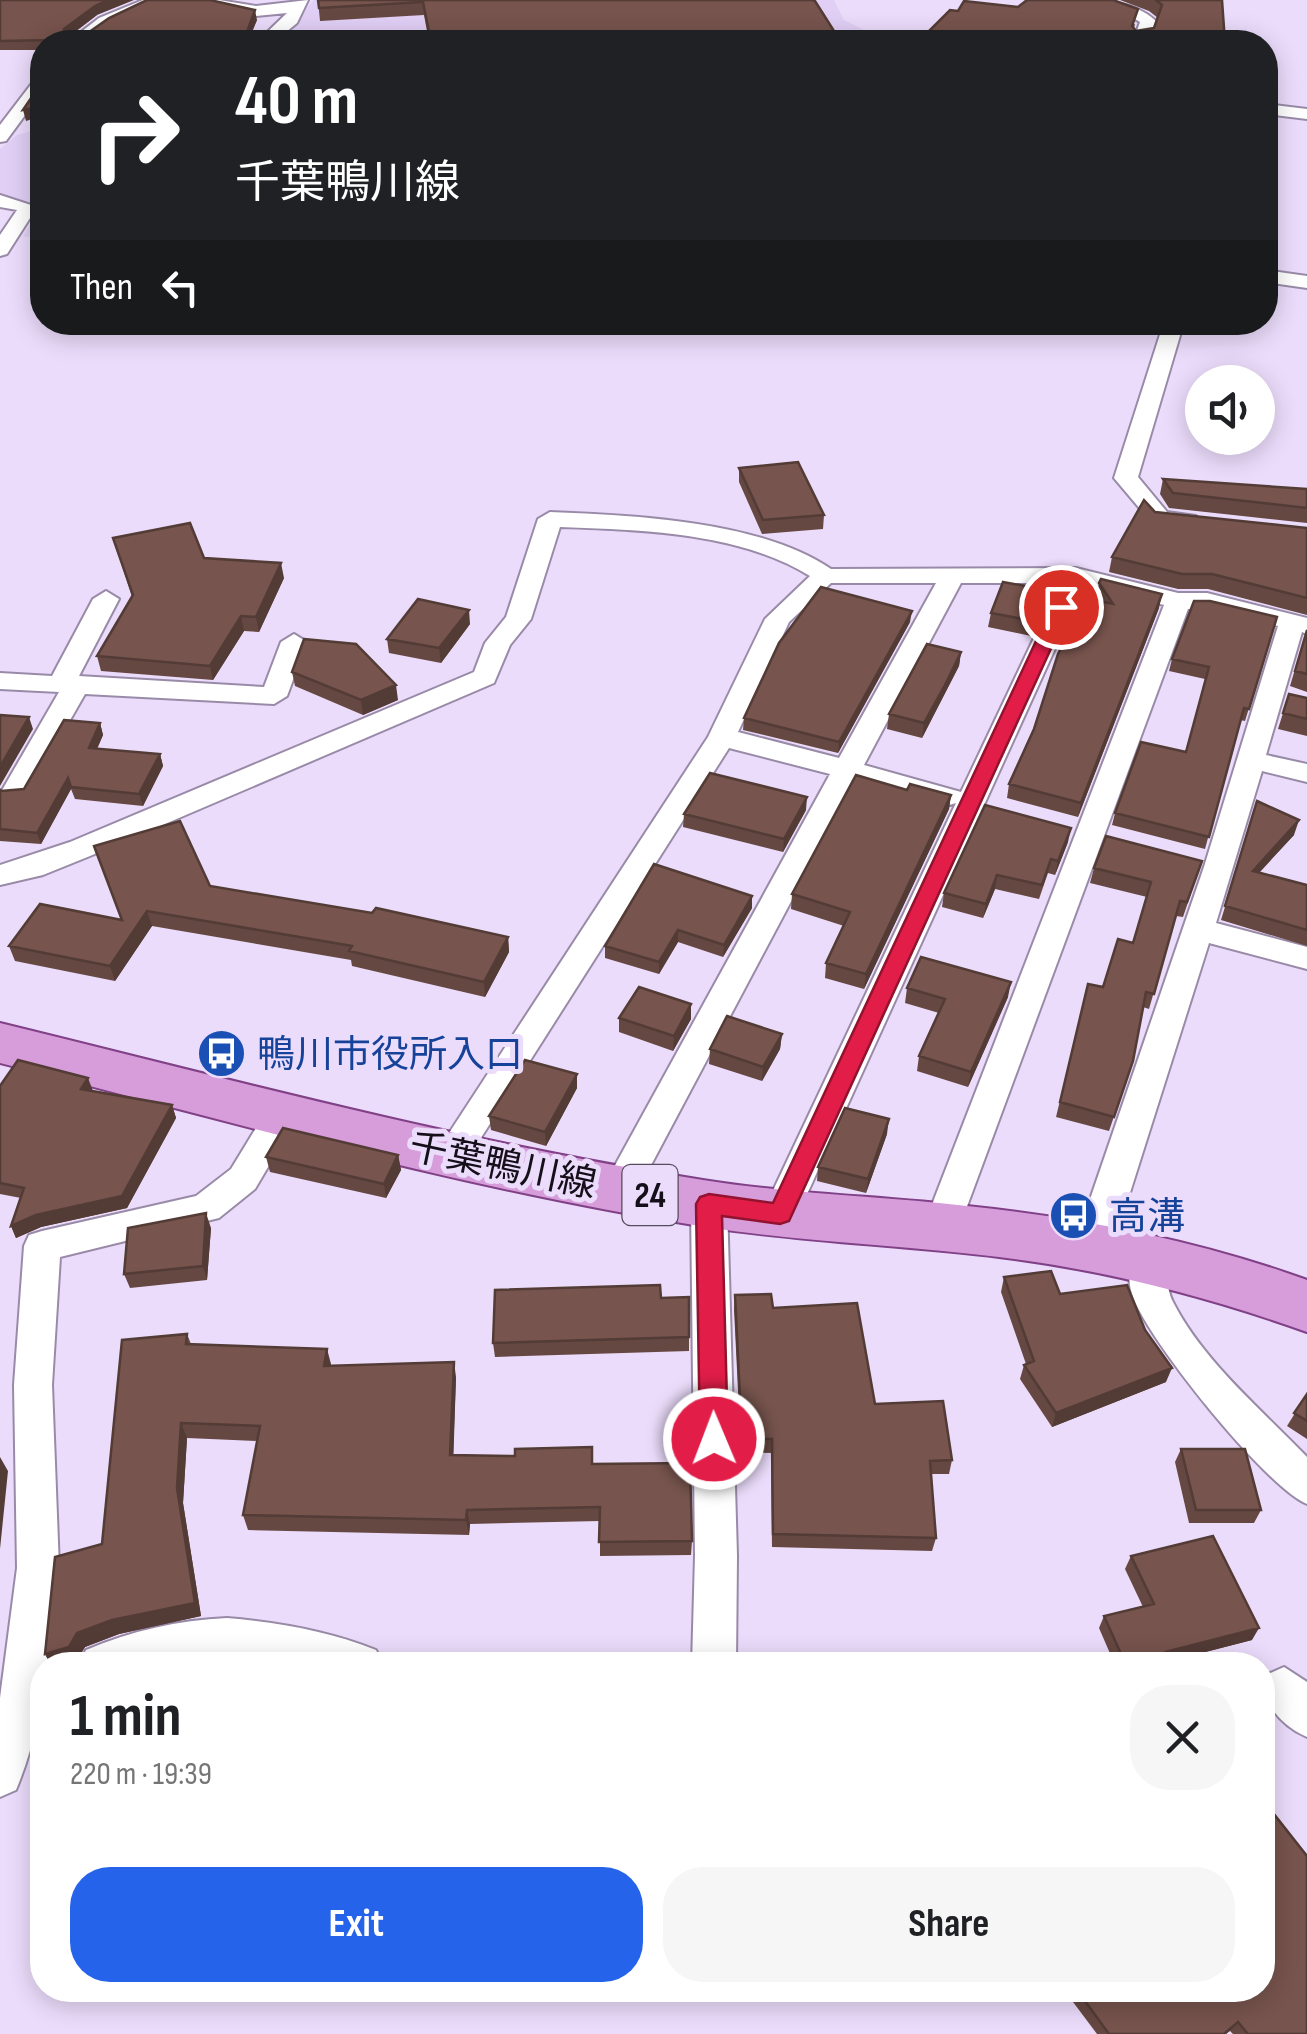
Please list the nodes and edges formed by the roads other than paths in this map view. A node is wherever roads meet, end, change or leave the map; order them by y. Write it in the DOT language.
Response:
graph roads {
  1 [pos="156,0"];
  2 [pos="194,0"];
  3 [pos="1079,0"];
  4 [pos="300,4"];
  5 [pos="92,30"];
  6 [pos="279,30"];
  7 [pos="1145,30"];
  8 [pos="30,97"];
  9 [pos="1278,111"];
  10 [pos="1307,114"];
  11 [pos="30,127"];
  12 [pos="2,134"];
  13 [pos="0,201"];
  14 [pos="0,250"];
  15 [pos="1278,278"];
  16 [pos="1307,282"];
  17 [pos="1170,335"];
  18 [pos="1215,524"];
  19 [pos="1076,575"];
  20 [pos="825,576"];
  21 [pos="950,578"];
  22 [pos="106,599"];
  23 [pos="1178,602"];
  24 [pos="1299,626"];
  25 [pos="294,642"];
  26 [pos="0,680"];
  27 [pos="70,683"];
  28 [pos="722,737"];
  29 [pos="1252,760"];
  30 [pos="847,770"];
  31 [pos="1307,773"];
  32 [pos="15,792"];
  33 [pos="970,801"];
  34 [pos="1005,811"];
  35 [pos="1057,825"];
  36 [pos="1100,836"];
  37 [pos="1182,858"];
  38 [pos="1219,867"];
  39 [pos="0,875"];
  40 [pos="1198,930"];
  41 [pos="1307,958"];
  42 [pos="0,1043"];
  43 [pos="282,1114"];
  44 [pos="451,1156"];
  45 [pos="620,1189"];
  46 [pos="709,1204"];
  47 [pos="780,1214"];
  48 [pos="941,1228"];
  49 [pos="1123,1254"];
  50 [pos="1307,1306"];
  51 [pos="1307,1485"];
  52 [pos="35,1652"];
  53 [pos="136,1652"];
  54 [pos="308,1652"];
  55 [pos="714,1652"];
  56 [pos="30,1699"];
  57 [pos="0,1774"];
  1 -- 5 [label="street"];
  2 -- 4 [label="street"];
  3 -- 7 [label="street"];
  4 -- 6 [label="street"];
  8 -- 12 [label="street"];
  9 -- 10 [label="street"];
  11 -- 12 [label="street"];
  13 -- 14 [label="street"];
  15 -- 16 [label="street"];
  17 -- 18 [label="street"];
  19 -- 21 [label="street"];
  19 -- 23 [label="street"];
  19 -- 33 [label="street"];
  20 -- 21 [label="street"];
  20 -- 28 [label="street"];
  20 -- 39 [label="street"];
  21 -- 30 [label="street"];
  22 -- 27 [label="street"];
  23 -- 24 [label="street"];
  23 -- 36 [label="street"];
  24 -- 29 [label="street"];
  25 -- 27 [label="street"];
  26 -- 27 [label="street"];
  27 -- 32 [label="street"];
  28 -- 30 [label="street"];
  28 -- 44 [label="street"];
  29 -- 31 [label="street"];
  29 -- 38 [label="street"];
  30 -- 33 [label="street"];
  30 -- 45 [label="street"];
  33 -- 34 [label="street"];
  33 -- 47 [label="street"];
  35 -- 36 [label="street"];
  36 -- 48 [label="street"];
  37 -- 38 [label="street"];
  38 -- 40 [label="street"];
  40 -- 41 [label="street"];
  40 -- 49 [label="street"];
  42 -- 43 [label="main road, 千葉鴨川線 / 24"];
  43 -- 44 [label="main road, 千葉鴨川線 / 24"];
  43 -- 52 [label="street"];
  44 -- 45 [label="main road, 千葉鴨川線 / 24"];
  45 -- 46 [label="main road, 千葉鴨川線 / 24"];
  46 -- 47 [label="main road, 千葉鴨川線 / 24"];
  46 -- 55 [label="street"];
  47 -- 48 [label="main road, 千葉鴨川線 / 24"];
  48 -- 49 [label="main road, 千葉鴨川線 / 24"];
  49 -- 50 [label="main road, 千葉鴨川線 / 24"];
  49 -- 51 [label="street"];
  53 -- 54 [label="street"];
  56 -- 57 [label="street"];
}
